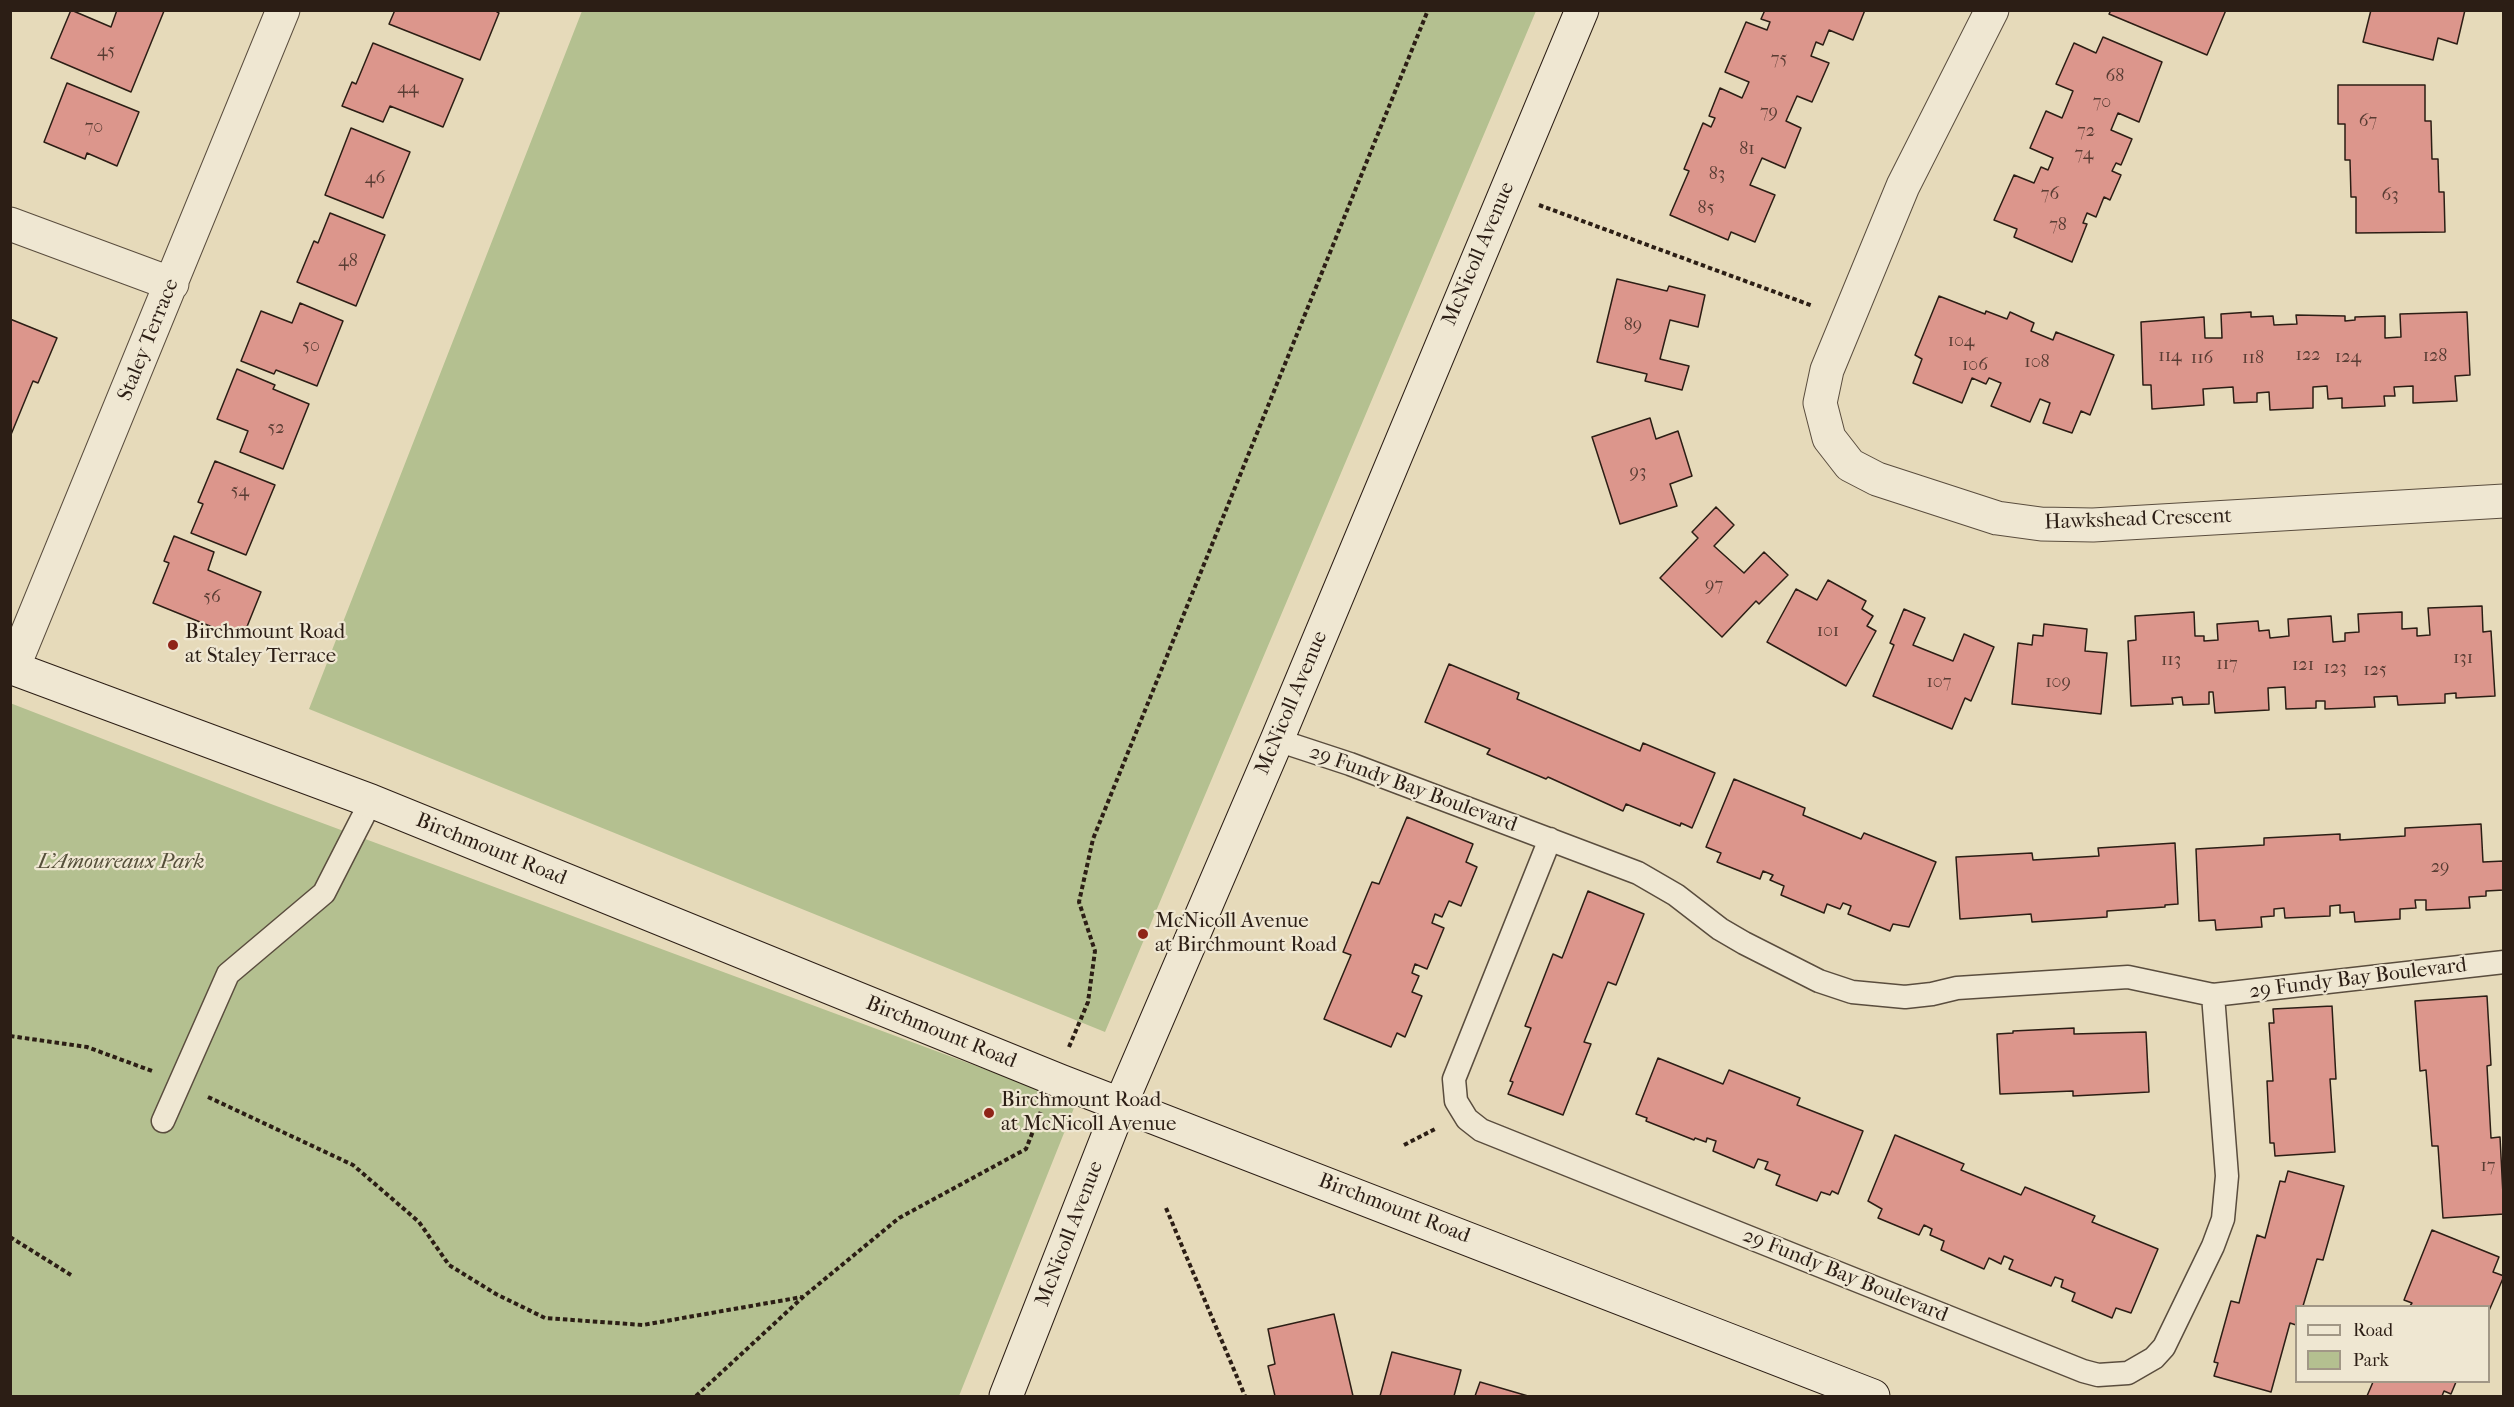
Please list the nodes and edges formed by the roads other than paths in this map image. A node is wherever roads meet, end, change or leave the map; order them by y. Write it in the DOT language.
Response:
graph roads {
  1 [pos="283,10"];
  2 [pos="1582,10"];
  3 [pos="1992,10"];
  4 [pos="10,224"];
  5 [pos="172,284"];
  6 [pos="2504,501"];
  7 [pos="12,668"];
  8 [pos="1277,740"];
  9 [pos="371,801"];
  10 [pos="1550,839"];
  11 [pos="2504,962"];
  12 [pos="2213,995"];
  13 [pos="1121,1103"];
  14 [pos="163,1121"];
  15 [pos="1006,1396"];
  16 [pos="1872,1396"];
  1 -- 5 [label="main road, Staley Terrace"];
  2 -- 8 [label="main road, McNicoll Avenue"];
  3 -- 6 [label="main road, Hawkshead Crescent"];
  4 -- 5 [label="main road"];
  5 -- 7 [label="main road, Staley Terrace"];
  7 -- 9 [label="main road, Birchmount Road"];
  8 -- 10 [label="lane, 29 Fundy Bay Boulevard"];
  8 -- 13 [label="main road, McNicoll Avenue"];
  9 -- 13 [label="main road, Birchmount Road"];
  9 -- 14 [label="lane"];
  10 -- 12 [label="lane, 29 Fundy Bay Boulevard"];
  10 -- 12 [label="lane, 29 Fundy Bay Boulevard"];
  11 -- 12 [label="lane, 29 Fundy Bay Boulevard"];
  13 -- 15 [label="main road, McNicoll Avenue"];
  13 -- 16 [label="main road, Birchmount Road"];
}
